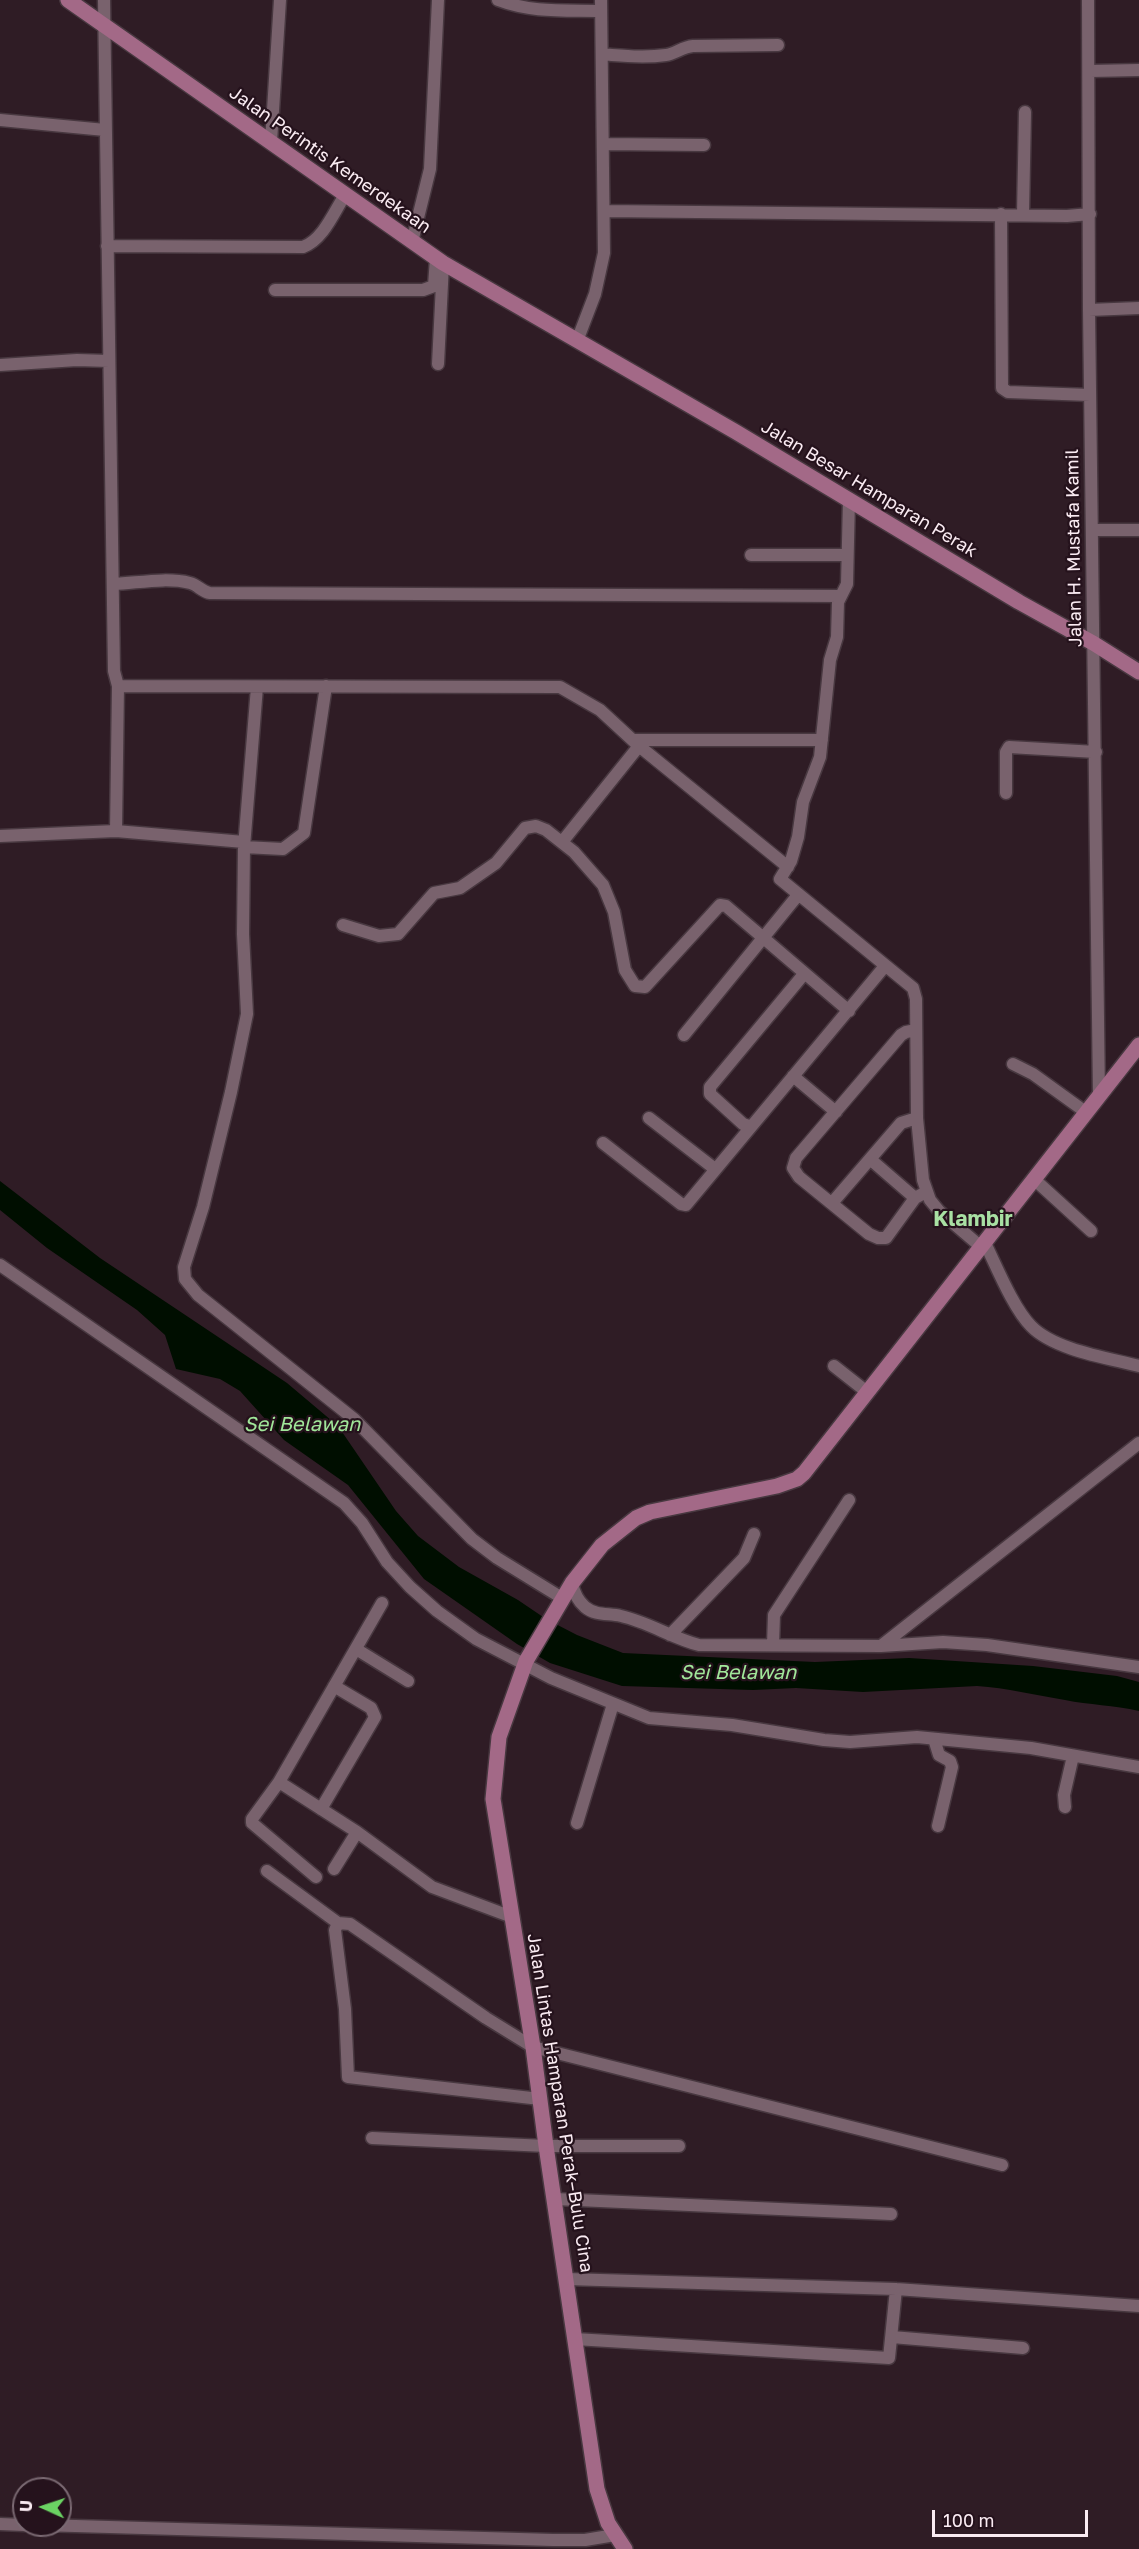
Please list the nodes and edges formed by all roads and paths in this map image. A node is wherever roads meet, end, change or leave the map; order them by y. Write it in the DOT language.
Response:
graph roads {
  1 [pos="68,0"];
  2 [pos="104,0"];
  3 [pos="280,0"];
  4 [pos="438,0"];
  5 [pos="498,0"];
  6 [pos="1088,0"];
  7 [pos="601,6"];
  8 [pos="105,27"];
  9 [pos="778,45"];
  10 [pos="602,54"];
  11 [pos="1139,70"];
  12 [pos="1089,71"];
  13 [pos="1025,112"];
  14 [pos="0,120"];
  15 [pos="105,130"];
  16 [pos="271,142"];
  17 [pos="604,144"];
  18 [pos="704,145"];
  19 [pos="345,195"];
  20 [pos="605,211"];
  21 [pos="1001,214"];
  22 [pos="1023,214"];
  23 [pos="1090,214"];
  24 [pos="412,242"];
  25 [pos="107,246"];
  26 [pos="440,261"];
  27 [pos="275,290"];
  28 [pos="1139,308"];
  29 [pos="1089,310"];
  30 [pos="577,341"];
  31 [pos="109,361"];
  32 [pos="438,364"];
  33 [pos="0,365"];
  34 [pos="1090,395"];
  35 [pos="849,500"];
  36 [pos="1139,530"];
  37 [pos="1092,531"];
  38 [pos="751,555"];
  39 [pos="847,555"];
  40 [pos="114,584"];
  41 [pos="841,596"];
  42 [pos="1093,643"];
  43 [pos="1139,672"];
  44 [pos="118,686"];
  45 [pos="326,686"];
  46 [pos="257,687"];
  47 [pos="822,740"];
  48 [pos="636,743"];
  49 [pos="1096,752"];
  50 [pos="1006,793"];
  51 [pos="116,831"];
  52 [pos="0,836"];
  53 [pos="561,842"];
  54 [pos="244,844"];
  55 [pos="788,867"];
  56 [pos="798,895"];
  57 [pos="343,925"];
  58 [pos="762,937"];
  59 [pos="885,966"];
  60 [pos="804,974"];
  61 [pos="849,1011"];
  62 [pos="916,1030"];
  63 [pos="684,1035"];
  64 [pos="1139,1045"];
  65 [pos="1013,1064"];
  66 [pos="793,1076"];
  67 [pos="1099,1095"];
  68 [pos="836,1112"];
  69 [pos="1087,1113"];
  70 [pos="649,1118"];
  71 [pos="917,1118"];
  72 [pos="749,1126"];
  73 [pos="603,1143"];
  74 [pos="870,1159"];
  75 [pos="715,1169"];
  76 [pos="1035,1180"];
  77 [pos="926,1192"];
  78 [pos="915,1198"];
  79 [pos="832,1203"];
  80 [pos="1091,1231"];
  81 [pos="982,1243"];
  82 [pos="0,1265"];
  83 [pos="834,1366"];
  84 [pos="1139,1366"];
  85 [pos="867,1392"];
  86 [pos="1139,1443"];
  87 [pos="849,1500"];
  88 [pos="754,1534"];
  89 [pos="572,1583"];
  90 [pos="560,1601"];
  91 [pos="382,1603"];
  92 [pos="670,1635"];
  93 [pos="773,1645"];
  94 [pos="881,1646"];
  95 [pos="356,1648"];
  96 [pos="525,1663"];
  97 [pos="1139,1667"];
  98 [pos="408,1681"];
  99 [pos="334,1686"];
  100 [pos="614,1704"];
  101 [pos="934,1739"];
  102 [pos="1073,1756"];
  103 [pos="1139,1767"];
  104 [pos="279,1782"];
  105 [pos="1065,1807"];
  106 [pos="321,1809"];
  107 [pos="577,1823"];
  108 [pos="938,1826"];
  109 [pos="357,1832"];
  110 [pos="334,1869"];
  111 [pos="267,1871"];
  112 [pos="316,1877"];
  113 [pos="512,1917"];
  114 [pos="338,1923"];
  115 [pos="533,2047"];
  116 [pos="540,2098"];
  117 [pos="372,2138"];
  118 [pos="546,2146"];
  119 [pos="678,2146"];
  120 [pos="1002,2165"];
  121 [pos="555,2199"];
  122 [pos="891,2214"];
  123 [pos="567,2279"];
  124 [pos="896,2289"];
  125 [pos="1139,2306"];
  126 [pos="892,2337"];
  127 [pos="575,2339"];
  128 [pos="1023,2348"];
  129 [pos="72,2526"];
  130 [pos="615,2535"];
  131 [pos="625,2549"];
  1 -- 8 [label="main road, Jalan Perintis Kemerdekaan"];
  2 -- 8 [label="street"];
  3 -- 16 [label="street"];
  4 -- 24 [label="street"];
  5 -- 7 [label="street"];
  6 -- 12 [label="street, Jalan H. Mustafa Kamil"];
  7 -- 10 [label="street"];
  8 -- 15 [label="street"];
  8 -- 16 [label="main road, Jalan Perintis Kemerdekaan"];
  9 -- 10 [label="street"];
  10 -- 17 [label="street"];
  11 -- 12 [label="street"];
  12 -- 23 [label="street, Jalan H. Mustafa Kamil"];
  13 -- 22 [label="street"];
  14 -- 15 [label="street"];
  15 -- 25 [label="street"];
  16 -- 19 [label="main road, Jalan Perintis Kemerdekaan"];
  17 -- 18 [label="street"];
  17 -- 20 [label="street"];
  19 -- 24 [label="main road, Jalan Perintis Kemerdekaan"];
  19 -- 25 [label="street"];
  20 -- 21 [label="street"];
  20 -- 30 [label="street"];
  21 -- 22 [label="street"];
  21 -- 34 [label="street"];
  22 -- 23 [label="street"];
  23 -- 29 [label="street, Jalan H. Mustafa Kamil"];
  24 -- 26 [label="main road, Jalan Perintis Kemerdekaan"];
  25 -- 31 [label="street"];
  26 -- 27 [label="street"];
  26 -- 30 [label="main road, Jalan Perintis Kemerdekaan"];
  26 -- 32 [label="street"];
  28 -- 29 [label="street"];
  29 -- 34 [label="street, Jalan H. Mustafa Kamil"];
  30 -- 35 [label="main road, Jalan Besar Hamparan Perak"];
  31 -- 33 [label="street"];
  31 -- 40 [label="street"];
  34 -- 37 [label="street, Jalan H. Mustafa Kamil"];
  35 -- 39 [label="street"];
  35 -- 42 [label="main road, Jalan Besar Hamparan Perak"];
  36 -- 37 [label="street"];
  37 -- 42 [label="street, Jalan H. Mustafa Kamil"];
  38 -- 39 [label="street"];
  39 -- 41 [label="street"];
  40 -- 41 [label="street"];
  40 -- 44 [label="street"];
  41 -- 47 [label="street"];
  42 -- 43 [label="main road, Jalan Besar Hamparan Perak"];
  42 -- 49 [label="street, Jalan H. Mustafa Kamil"];
  44 -- 46 [label="street"];
  44 -- 51 [label="street"];
  45 -- 46 [label="street"];
  45 -- 48 [label="street"];
  45 -- 54 [label="street"];
  46 -- 54 [label="street"];
  47 -- 48 [label="street"];
  47 -- 55 [label="street"];
  48 -- 53 [label="street"];
  48 -- 55 [label="street"];
  49 -- 50 [label="street"];
  49 -- 67 [label="street, Jalan H. Mustafa Kamil"];
  51 -- 52 [label="street"];
  51 -- 54 [label="street"];
  53 -- 57 [label="street"];
  53 -- 58 [label="street"];
  54 -- 90 [label="street"];
  55 -- 56 [label="street"];
  56 -- 58 [label="street"];
  56 -- 59 [label="street"];
  58 -- 60 [label="street"];
  58 -- 63 [label="street"];
  59 -- 61 [label="street"];
  59 -- 62 [label="street"];
  60 -- 61 [label="street"];
  60 -- 72 [label="street"];
  61 -- 66 [label="street"];
  62 -- 68 [label="street"];
  62 -- 71 [label="street"];
  64 -- 67 [label="main road"];
  65 -- 69 [label="street"];
  66 -- 68 [label="street"];
  66 -- 72 [label="street"];
  67 -- 69 [label="main road"];
  68 -- 79 [label="street"];
  69 -- 76 [label="main road"];
  70 -- 75 [label="street"];
  71 -- 74 [label="street"];
  71 -- 77 [label="street"];
  72 -- 75 [label="street"];
  73 -- 75 [label="street"];
  74 -- 78 [label="street"];
  74 -- 79 [label="street"];
  76 -- 80 [label="street"];
  76 -- 81 [label="main road"];
  77 -- 78 [label="street"];
  77 -- 81 [label="street"];
  78 -- 79 [label="street"];
  81 -- 84 [label="street"];
  81 -- 85 [label="main road"];
  82 -- 96 [label="street"];
  83 -- 85 [label="street"];
  85 -- 89 [label="main road"];
  86 -- 94 [label="street"];
  87 -- 93 [label="street"];
  88 -- 92 [label="street"];
  89 -- 90 [label="main road"];
  89 -- 92 [label="street"];
  90 -- 96 [label="main road, Jalan Lintas Hamparan Perak–Bulu Cina"];
  91 -- 95 [label="street"];
  92 -- 93 [label="street"];
  93 -- 94 [label="street"];
  94 -- 97 [label="street"];
  95 -- 98 [label="street"];
  95 -- 99 [label="street"];
  96 -- 100 [label="street"];
  96 -- 113 [label="main road, Jalan Lintas Hamparan Perak–Bulu Cina"];
  99 -- 104 [label="street"];
  99 -- 106 [label="street"];
  100 -- 101 [label="street"];
  100 -- 107 [label="street"];
  101 -- 102 [label="street"];
  101 -- 108 [label="street"];
  102 -- 103 [label="street"];
  102 -- 105 [label="street"];
  104 -- 106 [label="street"];
  104 -- 112 [label="street"];
  106 -- 109 [label="street"];
  109 -- 110 [label="street"];
  109 -- 113 [label="street"];
  111 -- 114 [label="street"];
  113 -- 115 [label="main road, Jalan Lintas Hamparan Perak–Bulu Cina"];
  114 -- 115 [label="street"];
  114 -- 116 [label="street"];
  115 -- 116 [label="main road, Jalan Lintas Hamparan Perak–Bulu Cina"];
  115 -- 120 [label="street"];
  116 -- 118 [label="main road, Jalan Lintas Hamparan Perak–Bulu Cina"];
  117 -- 118 [label="street"];
  118 -- 119 [label="street"];
  118 -- 121 [label="main road, Jalan Lintas Hamparan Perak–Bulu Cina"];
  121 -- 122 [label="street"];
  121 -- 123 [label="main road, Jalan Lintas Hamparan Perak–Bulu Cina"];
  123 -- 124 [label="street"];
  123 -- 127 [label="main road, Jalan Lintas Hamparan Perak–Bulu Cina"];
  124 -- 125 [label="street"];
  124 -- 126 [label="street"];
  126 -- 127 [label="street"];
  126 -- 128 [label="street"];
  127 -- 130 [label="main road, Jalan Lintas Hamparan Perak–Bulu Cina"];
  129 -- 130 [label="street"];
  130 -- 131 [label="main road, Jalan Lintas Hamparan Perak–Bulu Cina"];
}
